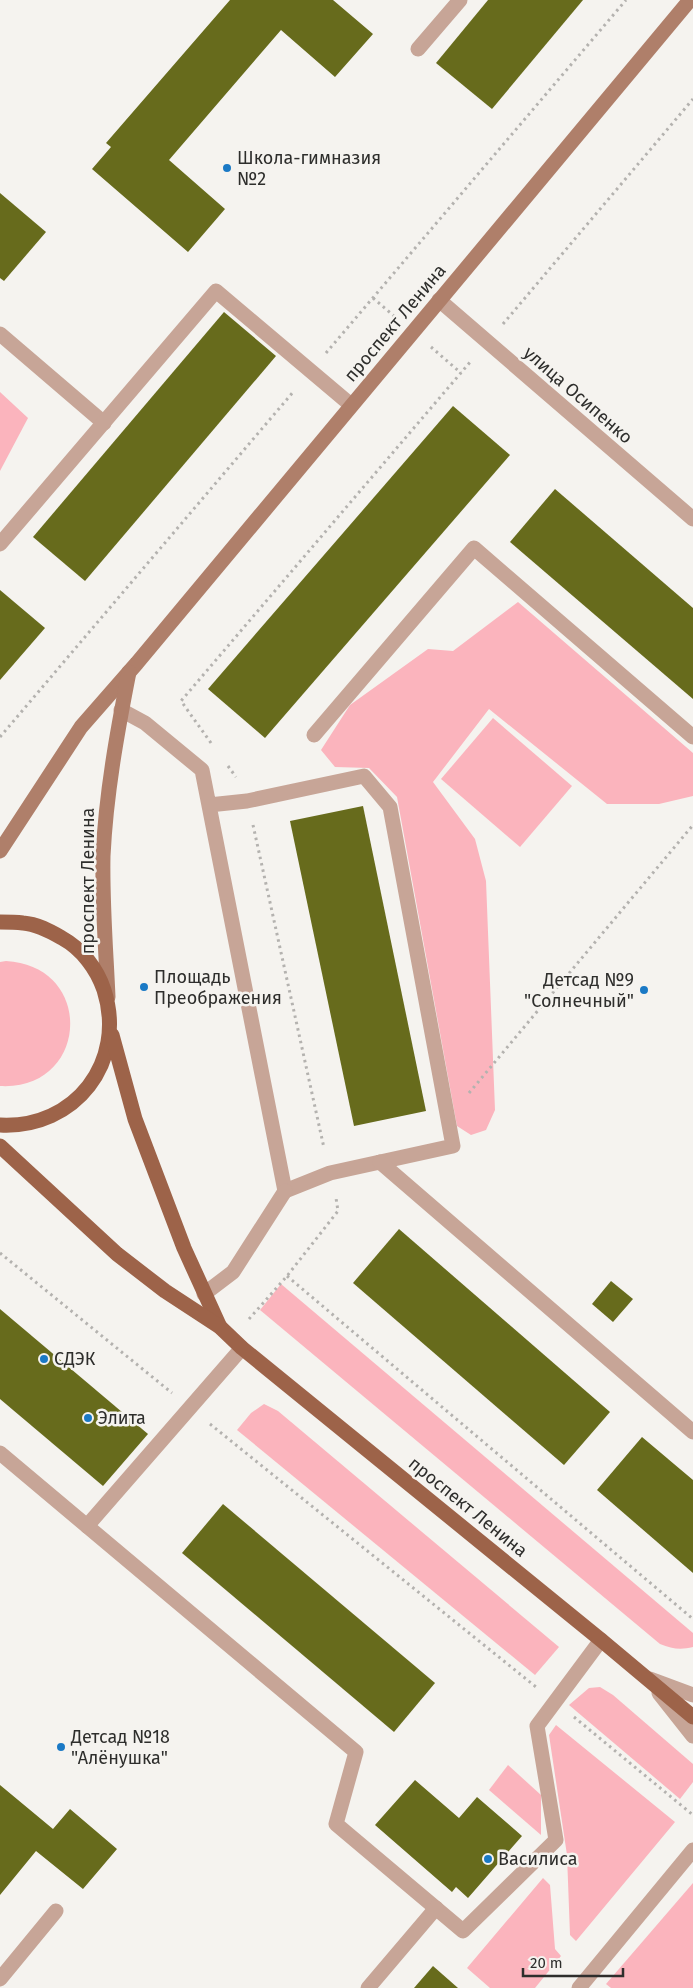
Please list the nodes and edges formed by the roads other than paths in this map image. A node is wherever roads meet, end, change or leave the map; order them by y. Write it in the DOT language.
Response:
graph roads {
  1 [pos="460,0"];
  2 [pos="690,0"];
  3 [pos="418,49"];
  4 [pos="439,300"];
  5 [pos="0,334"];
  6 [pos="351,405"];
  7 [pos="104,423"];
  8 [pos="693,519"];
  9 [pos="0,544"];
  10 [pos="130,671"];
  11 [pos="122,710"];
  12 [pos="314,735"];
  13 [pos="693,737"];
  14 [pos="209,805"];
  15 [pos="0,850"];
  16 [pos="0,922"];
  17 [pos="108,1004"];
  18 [pos="110,1029"];
  19 [pos="0,1125"];
  20 [pos="0,1146"];
  21 [pos="380,1162"];
  22 [pos="285,1191"];
  23 [pos="204,1294"];
  24 [pos="220,1327"];
  25 [pos="242,1348"];
  26 [pos="693,1432"];
  27 [pos="0,1453"];
  28 [pos="87,1526"];
  29 [pos="601,1640"];
  30 [pos="647,1678"];
  31 [pos="693,1695"];
  32 [pos="688,1712"];
  33 [pos="693,1736"];
  34 [pos="693,1850"];
  35 [pos="436,1908"];
  36 [pos="56,1911"];
  37 [pos="0,1979"];
  38 [pos="368,1988"];
  39 [pos="579,1988"];
  1 -- 3 [label="street"];
  2 -- 4 [label="main road, проспект Ленина"];
  4 -- 6 [label="main road, проспект Ленина"];
  4 -- 8 [label="street, улица Осипенко"];
  5 -- 7 [label="street"];
  6 -- 7 [label="street"];
  6 -- 10 [label="main road, проспект Ленина"];
  7 -- 9 [label="street"];
  10 -- 11 [label="main road, проспект Ленина"];
  10 -- 15 [label="main road, проспект Ленина"];
  11 -- 14 [label="street"];
  11 -- 17 [label="main road, проспект Ленина"];
  12 -- 13 [label="street"];
  14 -- 21 [label="street"];
  14 -- 22 [label="street"];
  16 -- 17 [label="main road"];
  17 -- 18 [label="main road"];
  18 -- 19 [label="main road"];
  18 -- 23 [label="main road, проспект Ленина"];
  20 -- 24 [label="main road, проспект Ленина"];
  21 -- 22 [label="street"];
  21 -- 26 [label="street"];
  22 -- 23 [label="street"];
  23 -- 24 [label="main road, проспект Ленина"];
  24 -- 25 [label="main road, проспект Ленина"];
  25 -- 28 [label="street"];
  25 -- 29 [label="main road, проспект Ленина"];
  27 -- 28 [label="street"];
  28 -- 35 [label="street"];
  29 -- 30 [label="main road, проспект Ленина"];
  29 -- 35 [label="street"];
  30 -- 31 [label="street"];
  30 -- 32 [label="main road, проспект Ленина"];
  30 -- 33 [label="street"];
  31 -- 32 [label="street"];
  34 -- 39 [label="street"];
  35 -- 38 [label="street"];
  36 -- 37 [label="street"];
}
